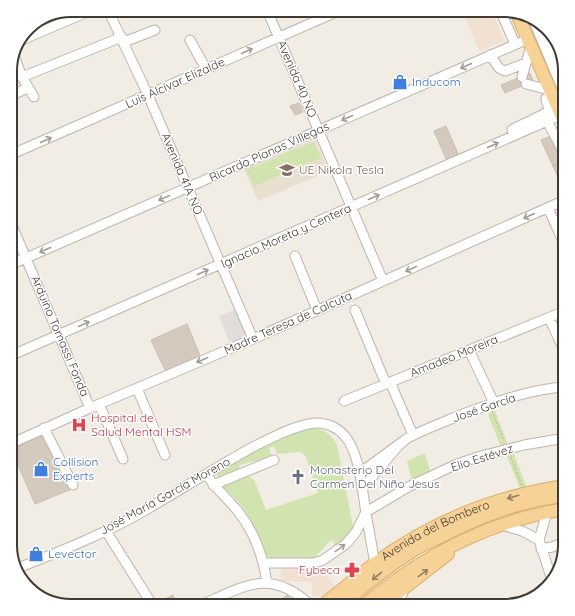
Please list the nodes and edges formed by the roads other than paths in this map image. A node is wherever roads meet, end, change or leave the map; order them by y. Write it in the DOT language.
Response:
graph roads {
  1 [pos="76,17"];
  2 [pos="112,17"];
  3 [pos="270,17"];
  4 [pos="319,17"];
  5 [pos="503,17"];
  6 [pos="519,20"];
  7 [pos="527,22"];
  8 [pos="537,28"];
  9 [pos="155,30"];
  10 [pos="29,37"];
  11 [pos="279,37"];
  12 [pos="123,40"];
  13 [pos="190,40"];
  14 [pos="529,42"];
  15 [pos="516,44"];
  16 [pos="490,55"];
  17 [pos="526,63"];
  18 [pos="17,66"];
  19 [pos="206,69"];
  20 [pos="22,77"];
  21 [pos="558,78"];
  22 [pos="28,88"];
  23 [pos="17,93"];
  24 [pos="551,93"];
  25 [pos="148,95"];
  26 [pos="34,97"];
  27 [pos="557,116"];
  28 [pos="319,131"];
  29 [pos="17,153"];
  30 [pos="188,188"];
  31 [pos="558,203"];
  32 [pos="352,207"];
  33 [pos="546,208"];
  34 [pos="558,231"];
  35 [pos="555,232"];
  36 [pos="17,237"];
  37 [pos="295,256"];
  38 [pos="26,258"];
  39 [pos="17,262"];
  40 [pos="221,264"];
  41 [pos="383,281"];
  42 [pos="316,310"];
  43 [pos="355,310"];
  44 [pos="558,314"];
  45 [pos="549,318"];
  46 [pos="59,335"];
  47 [pos="558,337"];
  48 [pos="253,339"];
  49 [pos="469,350"];
  50 [pos="17,353"];
  51 [pos="388,383"];
  52 [pos="137,388"];
  53 [pos="558,388"];
  54 [pos="344,401"];
  55 [pos="494,403"];
  56 [pos="94,406"];
  57 [pos="44,428"];
  58 [pos="410,437"];
  59 [pos="558,439"];
  60 [pos="17,441"];
  61 [pos="165,455"];
  62 [pos="123,459"];
  63 [pos="274,460"];
  64 [pos="360,473"];
  65 [pos="206,474"];
  66 [pos="73,485"];
  67 [pos="213,486"];
  68 [pos="558,487"];
  69 [pos="362,489"];
  70 [pos="558,497"];
  71 [pos="558,510"];
  72 [pos="366,512"];
  73 [pos="547,512"];
  74 [pos="502,525"];
  75 [pos="108,535"];
  76 [pos="468,538"];
  77 [pos="538,540"];
  78 [pos="558,545"];
  79 [pos="541,549"];
  80 [pos="264,563"];
  81 [pos="375,564"];
  82 [pos="22,567"];
  83 [pos="550,573"];
  84 [pos="267,583"];
  85 [pos="406,586"];
  86 [pos="149,599"];
  87 [pos="215,599"];
  88 [pos="304,599"];
  89 [pos="331,599"];
  90 [pos="348,599"];
  91 [pos="371,599"];
  92 [pos="390,599"];
  93 [pos="400,599"];
  1 -- 10 [label="street"];
  2 -- 12 [label="street, Avenida 41A NO"];
  3 -- 11 [label="street, Avenida 40 NO"];
  4 -- 11 [label="street, Luis Alcívar Elizalde"];
  5 -- 15 [label="street"];
  6 -- 14 [label="main road"];
  7 -- 27 [label="main road"];
  8 -- 21 [label="street"];
  9 -- 12 [label="street"];
  19 -- 11 [label="street, Luis Alcívar Elizalde, one-way"];
  11 -- 28 [label="street, Avenida 40 NO"];
  12 -- 20 [label="street"];
  12 -- 25 [label="street, Avenida 41A NO"];
  13 -- 19 [label="street"];
  14 -- 15 [label="street, Ricardo Planas Villegas"];
  14 -- 17 [label="street"];
  14 -- 24 [label="main road"];
  15 -- 16 [label="street, Ricardo Planas Villegas"];
  16 -- 17 [label="street"];
  16 -- 28 [label="street, Ricardo Planas Villegas, one-way"];
  17 -- 24 [label="street"];
  18 -- 20 [label="street"];
  19 -- 25 [label="street, Luis Alcívar Elizalde"];
  20 -- 22 [label="street"];
  22 -- 23 [label="street"];
  22 -- 26 [label="street"];
  24 -- 27 [label="main road"];
  29 -- 25 [label="street, Luis Alcívar Elizalde, one-way"];
  25 -- 30 [label="street, Avenida 41A NO"];
  32 -- 27 [label="street, Ignacio Moreta y Centera, one-way"];
  28 -- 30 [label="street, Ricardo Planas Villegas"];
  28 -- 32 [label="street, Avenida 40 NO"];
  30 -- 38 [label="street, Ricardo Planas Villegas, one-way"];
  30 -- 40 [label="street, Avenida 41A NO"];
  31 -- 33 [label="street, Madre Teresa de Calcuta"];
  32 -- 40 [label="street, Ignacio Moreta y Centera"];
  32 -- 41 [label="street, Avenida 40 NO"];
  33 -- 34 [label="street"];
  33 -- 35 [label="street"];
  33 -- 41 [label="street, Madre Teresa de Calcuta, one-way"];
  36 -- 38 [label="street, Arduino Tomassi Fonda"];
  37 -- 42 [label="street"];
  38 -- 39 [label="street, Ricardo Planas Villegas"];
  38 -- 46 [label="street, Arduino Tomassi Fonda"];
  46 -- 40 [label="street, Ignacio Moreta y Centera, one-way"];
  40 -- 48 [label="street, Avenida 41A NO"];
  41 -- 42 [label="street, Madre Teresa de Calcuta"];
  42 -- 48 [label="street, Madre Teresa de Calcuta"];
  43 -- 51 [label="street"];
  44 -- 45 [label="street, Amadeo Moreira"];
  45 -- 47 [label="street"];
  45 -- 49 [label="street, Amadeo Moreira"];
  46 -- 50 [label="street, Ignacio Moreta y Centera"];
  46 -- 56 [label="street, Arduino Tomassi Fonda"];
  48 -- 52 [label="street, Madre Teresa de Calcuta, one-way"];
  49 -- 51 [label="street, Amadeo Moreira"];
  49 -- 55 [label="street"];
  51 -- 54 [label="street, Amadeo Moreira"];
  51 -- 58 [label="street"];
  52 -- 56 [label="street, Madre Teresa de Calcuta"];
  52 -- 61 [label="street"];
  53 -- 55 [label="street, José García"];
  55 -- 58 [label="street, José García"];
  56 -- 57 [label="street, Madre Teresa de Calcuta"];
  56 -- 62 [label="street, Arduino Tomassi Fonda"];
  57 -- 60 [label="street, Madre Teresa de Calcuta"];
  57 -- 66 [label="street"];
  58 -- 64 [label="street, José García"];
  58 -- 69 [label="street, José García"];
  59 -- 72 [label="street, Elio Estévez"];
  63 -- 67 [label="street"];
  64 -- 65 [label="street, José María García Moreno"];
  64 -- 69 [label="street"];
  65 -- 67 [label="street"];
  65 -- 75 [label="street, José María García Moreno"];
  67 -- 80 [label="street"];
  68 -- 81 [label="main road, Avenida del Bombero, one-way"];
  69 -- 72 [label="street"];
  70 -- 90 [label="main road, Avenida del Bombero, one-way"];
  71 -- 73 [label="main road, Avenida del Bombero"];
  80 -- 72 [label="street, one-way"];
  72 -- 81 [label="street"];
  73 -- 74 [label="main road, Avenida del Bombero"];
  73 -- 77 [label="street"];
  74 -- 76 [label="main road, Avenida del Bombero"];
  74 -- 77 [label="street"];
  75 -- 82 [label="street, José María García Moreno"];
  75 -- 86 [label="street"];
  85 -- 76 [label="main road, Avenida del Bombero, one-way"];
  76 -- 91 [label="main road, Avenida del Bombero"];
  77 -- 79 [label="street"];
  78 -- 79 [label="street"];
  79 -- 83 [label="street"];
  80 -- 84 [label="street"];
  81 -- 89 [label="main road, Avenida del Bombero"];
  84 -- 87 [label="street"];
  84 -- 88 [label="street"];
  85 -- 92 [label="main road, Avenida del Bombero"];
  85 -- 93 [label="street"];
}
